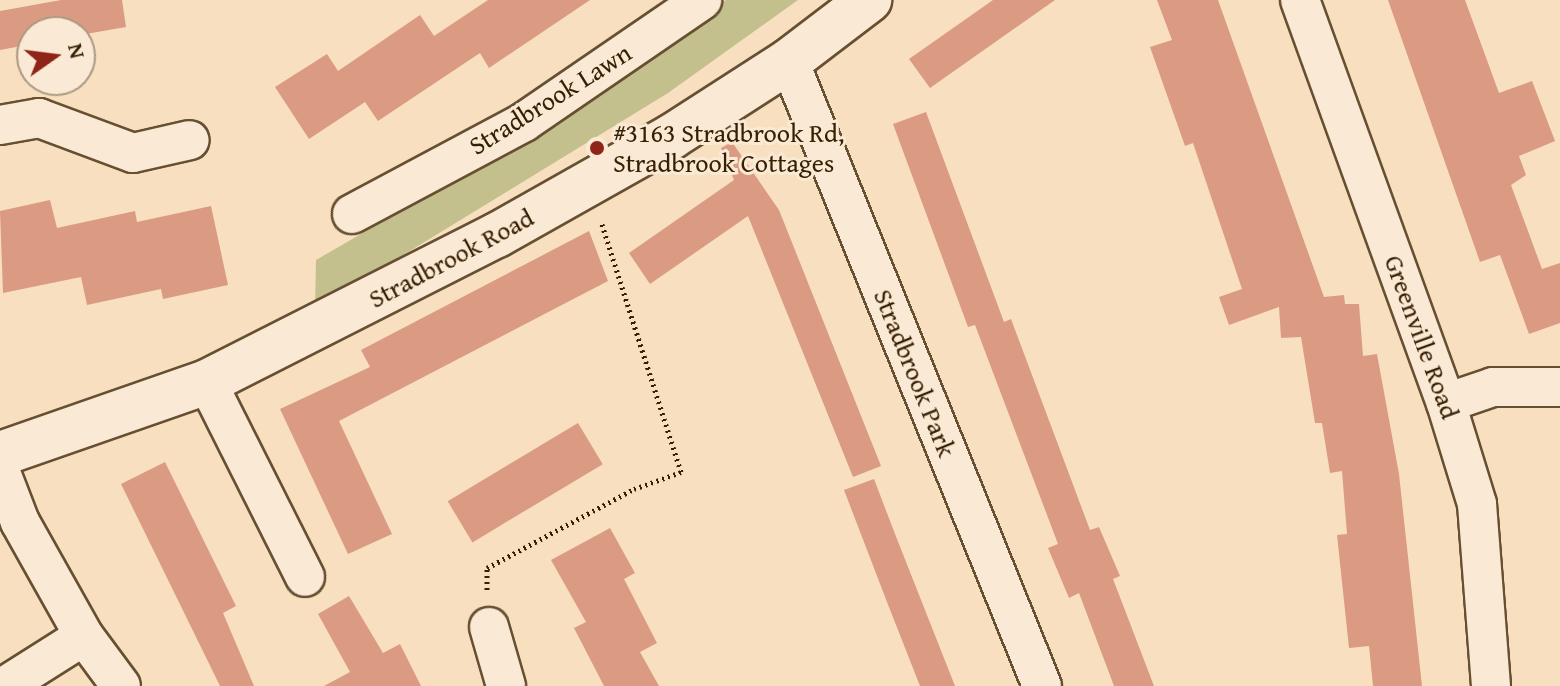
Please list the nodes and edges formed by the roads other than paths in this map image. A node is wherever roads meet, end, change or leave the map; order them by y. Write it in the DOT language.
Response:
graph roads {
  1 [pos="702,0"];
  2 [pos="869,0"];
  3 [pos="1300,0"];
  4 [pos="789,61"];
  5 [pos="0,125"];
  6 [pos="190,140"];
  7 [pos="352,214"];
  8 [pos="207,382"];
  9 [pos="1560,387"];
  10 [pos="1446,403"];
  11 [pos="0,454"];
  12 [pos="0,470"];
  13 [pos="305,577"];
  14 [pos="489,627"];
  15 [pos="84,636"];
  16 [pos="5,686"];
  17 [pos="121,686"];
  18 [pos="506,686"];
  19 [pos="1042,686"];
  20 [pos="1491,686"];
  1 -- 7 [label="street, Stradbrook Lawn"];
  2 -- 4 [label="main road, Stradbrook Road"];
  3 -- 10 [label="street, Greenville Road"];
  4 -- 8 [label="main road, Stradbrook Road"];
  4 -- 19 [label="street, Stradbrook Park"];
  5 -- 6 [label="street"];
  8 -- 11 [label="main road, Stradbrook Road"];
  8 -- 13 [label="street"];
  9 -- 10 [label="street"];
  10 -- 20 [label="street, Greenville Road"];
  12 -- 15 [label="street"];
  14 -- 18 [label="street"];
  15 -- 16 [label="street"];
  15 -- 17 [label="street"];
}
